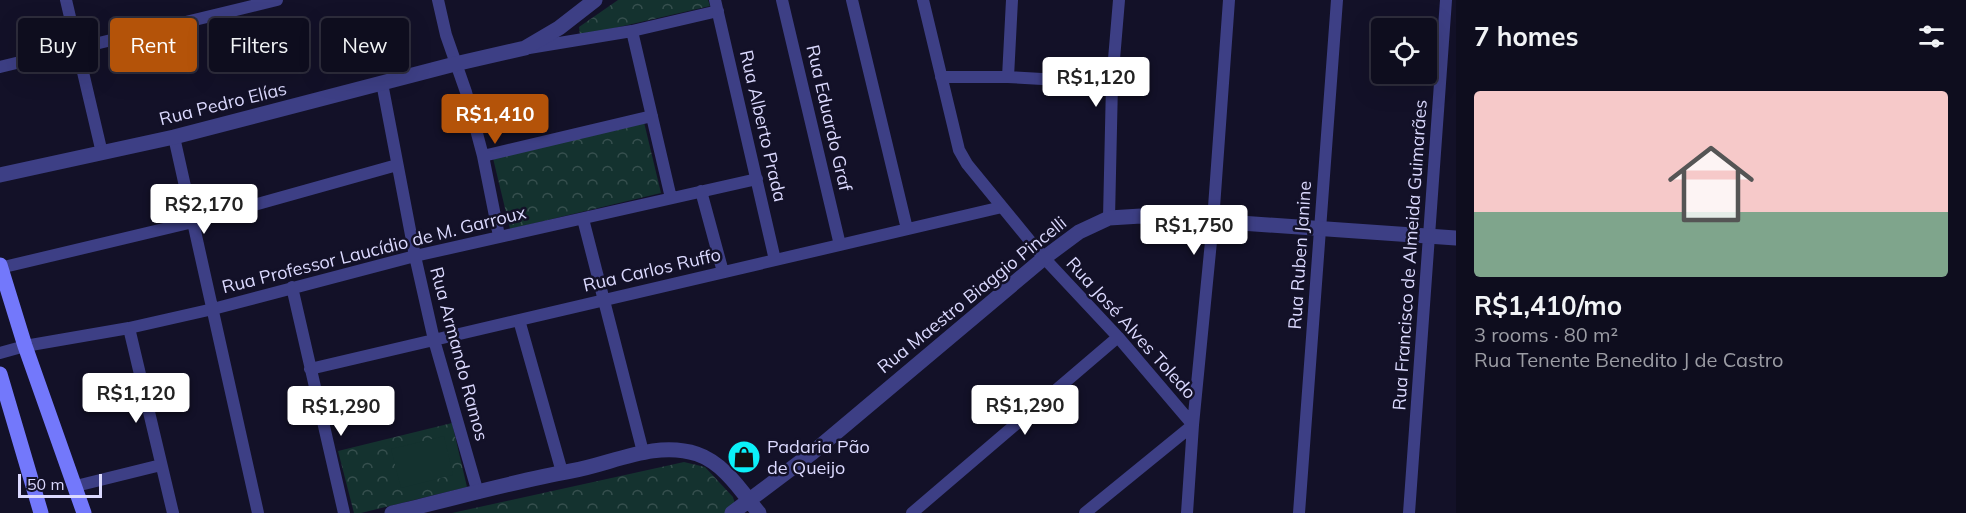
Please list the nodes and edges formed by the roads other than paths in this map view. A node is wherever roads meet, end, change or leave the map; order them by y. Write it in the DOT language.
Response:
graph roads {
  1 [pos="66,0"];
  2 [pos="277,0"];
  3 [pos="438,0"];
  4 [pos="595,0"];
  5 [pos="782,0"];
  6 [pos="852,0"];
  7 [pos="923,0"];
  8 [pos="1012,0"];
  9 [pos="1119,0"];
  10 [pos="1229,0"];
  11 [pos="1338,0"];
  12 [pos="1446,0"];
  13 [pos="717,6"];
  14 [pos="70,18"];
  15 [pos="632,31"];
  16 [pos="98,44"];
  17 [pos="525,48"];
  18 [pos="18,63"];
  19 [pos="455,63"];
  20 [pos="0,67"];
  21 [pos="83,72"];
  22 [pos="941,77"];
  23 [pos="1008,77"];
  24 [pos="382,83"];
  25 [pos="1112,83"];
  26 [pos="652,116"];
  27 [pos="174,137"];
  28 [pos="102,153"];
  29 [pos="483,156"];
  30 [pos="397,165"];
  31 [pos="0,175"];
  32 [pos="757,179"];
  33 [pos="701,191"];
  34 [pos="671,198"];
  35 [pos="1002,207"];
  36 [pos="1108,218"];
  37 [pos="583,219"];
  38 [pos="1213,220"];
  39 [pos="193,222"];
  40 [pos="1321,228"];
  41 [pos="907,229"];
  42 [pos="499,236"];
  43 [pos="1429,236"];
  44 [pos="1456,238"];
  45 [pos="840,244"];
  46 [pos="415,256"];
  47 [pos="1044,258"];
  48 [pos="776,260"];
  49 [pos="0,267"];
  50 [pos="723,272"];
  51 [pos="292,287"];
  52 [pos="604,300"];
  53 [pos="213,309"];
  54 [pos="519,320"];
  55 [pos="129,328"];
  56 [pos="1118,337"];
  57 [pos="435,340"];
  58 [pos="26,346"];
  59 [pos="0,354"];
  60 [pos="310,369"];
  61 [pos="0,374"];
  62 [pos="1193,425"];
  63 [pos="643,452"];
  64 [pos="161,465"];
  65 [pos="562,472"];
  66 [pos="76,486"];
  67 [pos="478,492"];
  68 [pos="749,501"];
  69 [pos="41,513"];
  70 [pos="84,513"];
  71 [pos="173,513"];
  72 [pos="258,513"];
  73 [pos="344,513"];
  74 [pos="392,513"];
  75 [pos="732,513"];
  76 [pos="759,513"];
  77 [pos="912,513"];
  78 [pos="1085,513"];
  79 [pos="1187,513"];
  80 [pos="1299,513"];
  81 [pos="1409,513"];
  1 -- 14 [label="street"];
  2 -- 16 [label="street"];
  3 -- 19 [label="street"];
  4 -- 17 [label="street, Rua Pedro Elías"];
  5 -- 45 [label="street, Rua Eduardo Graf"];
  6 -- 41 [label="street"];
  7 -- 22 [label="street, Rua José Alves Toledo"];
  8 -- 23 [label="street"];
  9 -- 25 [label="street"];
  10 -- 38 [label="street"];
  11 -- 40 [label="street, Rua Ruben Janine"];
  12 -- 43 [label="street, Rua Francisco de Almeida Guimarães"];
  13 -- 15 [label="street, Rua Pedro Elías"];
  13 -- 32 [label="street, Rua Alberto Prada"];
  15 -- 17 [label="street, Rua Pedro Elías"];
  15 -- 26 [label="street"];
  17 -- 19 [label="street, Rua Pedro Elías"];
  18 -- 20 [label="street"];
  19 -- 24 [label="street, Rua Pedro Elías"];
  19 -- 29 [label="street"];
  21 -- 28 [label="street"];
  22 -- 23 [label="street"];
  22 -- 35 [label="street, Rua José Alves Toledo"];
  23 -- 25 [label="street"];
  24 -- 27 [label="street, Rua Pedro Elías"];
  24 -- 30 [label="street, Rua Armando Ramos"];
  25 -- 36 [label="street"];
  26 -- 29 [label="street"];
  26 -- 34 [label="street"];
  27 -- 28 [label="street, Rua Pedro Elías"];
  27 -- 39 [label="street"];
  28 -- 31 [label="street, Rua Pedro Elías"];
  29 -- 42 [label="street"];
  30 -- 39 [label="street"];
  30 -- 46 [label="street, Rua Armando Ramos"];
  32 -- 33 [label="street, Rua Professor Laucídio de M. Garroux"];
  32 -- 48 [label="street, Rua Alberto Prada"];
  33 -- 34 [label="street, Rua Professor Laucídio de M. Garroux"];
  33 -- 50 [label="street"];
  34 -- 37 [label="street, Rua Professor Laucídio de M. Garroux"];
  35 -- 41 [label="street, Rua Carlos Ruffo"];
  35 -- 47 [label="street, Rua José Alves Toledo"];
  36 -- 38 [label="street, Rua Maestro Biaggio Pincelli"];
  36 -- 47 [label="street, Rua Maestro Biaggio Pincelli"];
  37 -- 42 [label="street, Rua Professor Laucídio de M. Garroux"];
  37 -- 52 [label="street"];
  38 -- 40 [label="street, Rua Maestro Biaggio Pincelli"];
  38 -- 62 [label="street"];
  39 -- 49 [label="street"];
  39 -- 53 [label="street"];
  40 -- 43 [label="street, Rua Maestro Biaggio Pincelli"];
  40 -- 80 [label="street, Rua Ruben Janine"];
  41 -- 45 [label="street, Rua Carlos Ruffo"];
  42 -- 46 [label="street, Rua Professor Laucídio de M. Garroux"];
  43 -- 44 [label="street, Rua Maestro Biaggio Pincelli"];
  43 -- 81 [label="street, Rua Francisco de Almeida Guimarães"];
  45 -- 48 [label="street, Rua Carlos Ruffo"];
  46 -- 51 [label="street, Rua Professor Laucídio de M. Garroux"];
  46 -- 57 [label="street, Rua Armando Ramos"];
  47 -- 56 [label="street, Rua José Alves Toledo"];
  47 -- 68 [label="street, Rua Maestro Biaggio Pincelli"];
  48 -- 50 [label="street, Rua Carlos Ruffo"];
  49 -- 58 [label="main road"];
  50 -- 52 [label="street, Rua Carlos Ruffo"];
  51 -- 53 [label="street, Rua Professor Laucídio de M. Garroux"];
  51 -- 60 [label="street"];
  52 -- 54 [label="street, Rua Carlos Ruffo"];
  52 -- 63 [label="street"];
  53 -- 55 [label="street, Rua Professor Laucídio de M. Garroux"];
  53 -- 72 [label="street"];
  54 -- 57 [label="street, Rua Carlos Ruffo"];
  54 -- 65 [label="street"];
  55 -- 58 [label="street, Rua Professor Laucídio de M. Garroux"];
  55 -- 64 [label="street"];
  56 -- 62 [label="street, Rua José Alves Toledo"];
  56 -- 77 [label="street"];
  57 -- 60 [label="street, Rua Carlos Ruffo"];
  57 -- 67 [label="street, Rua Armando Ramos"];
  58 -- 59 [label="street, Rua Professor Laucídio de M. Garroux"];
  58 -- 66 [label="main road"];
  60 -- 73 [label="street"];
  61 -- 69 [label="main road"];
  62 -- 78 [label="street"];
  62 -- 79 [label="street"];
  63 -- 65 [label="street"];
  63 -- 68 [label="street"];
  64 -- 66 [label="street"];
  64 -- 71 [label="street"];
  65 -- 67 [label="street"];
  66 -- 70 [label="main road"];
  67 -- 74 [label="street"];
  68 -- 75 [label="street, Rua Maestro Biaggio Pincelli"];
  68 -- 76 [label="street"];
}
